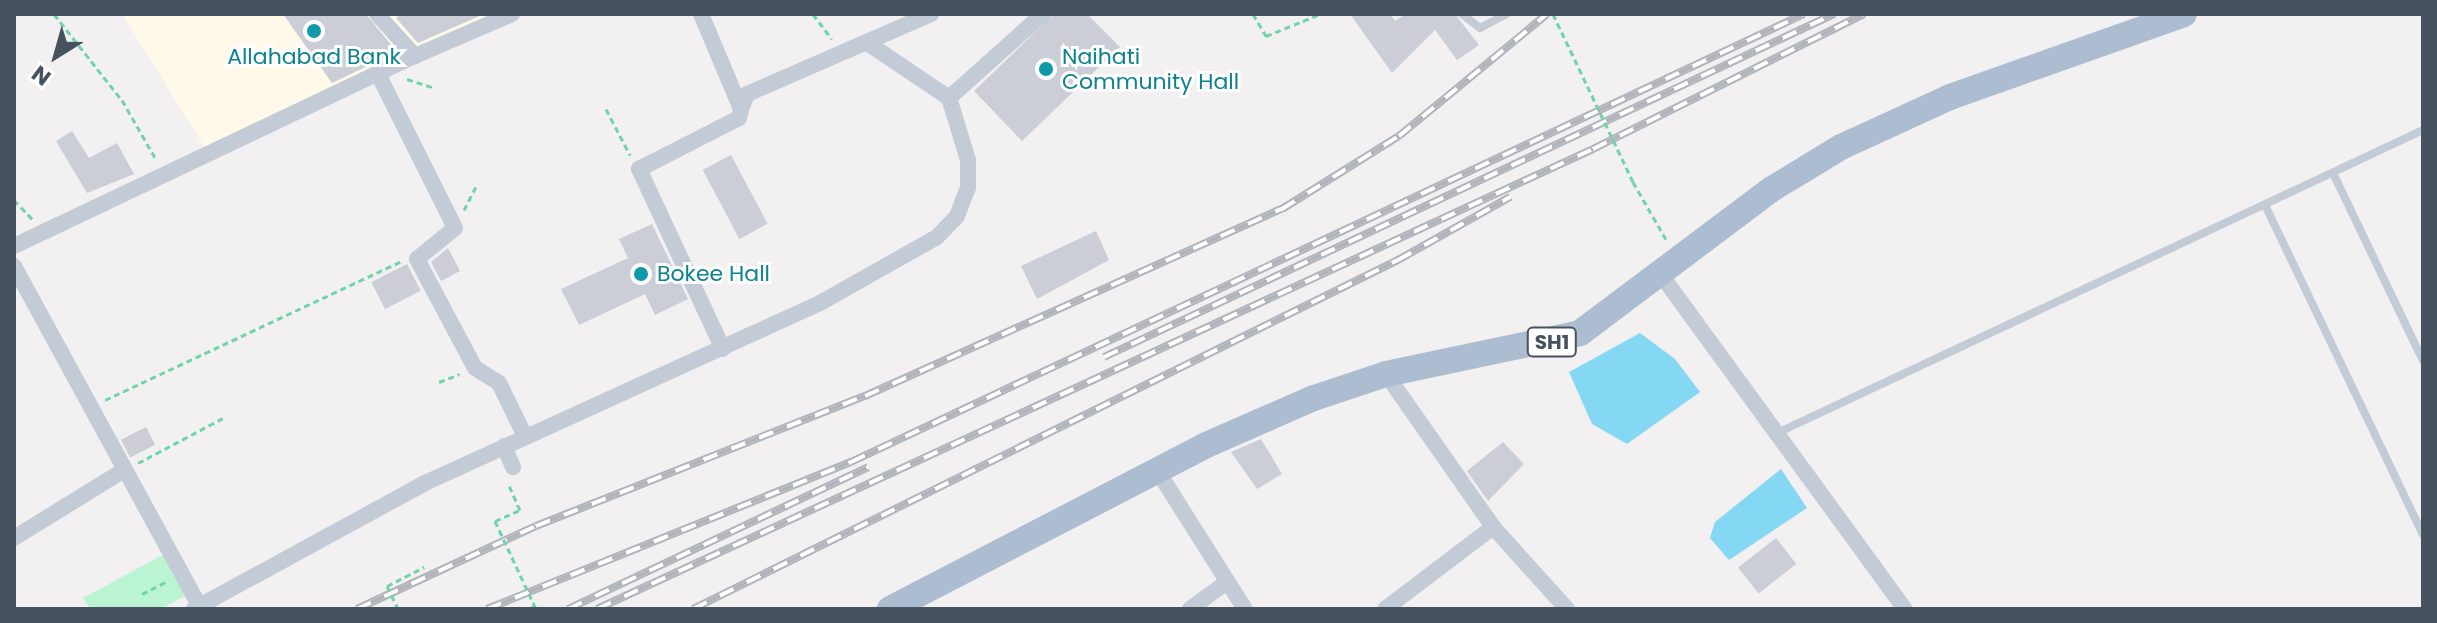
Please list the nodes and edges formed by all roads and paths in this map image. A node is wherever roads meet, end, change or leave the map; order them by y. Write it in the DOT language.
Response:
graph roads {
  1 [pos="54,14"];
  2 [pos="377,14"];
  3 [pos="512,14"];
  4 [pos="701,14"];
  5 [pos="813,14"];
  6 [pos="931,14"];
  7 [pos="1043,14"];
  8 [pos="1253,14"];
  9 [pos="1320,14"];
  10 [pos="1462,14"];
  11 [pos="1506,14"];
  12 [pos="1553,14"];
  13 [pos="2184,14"];
  14 [pos="866,42"];
  15 [pos="841,52"];
  16 [pos="415,56"];
  17 [pos="381,73"];
  18 [pos="434,88"];
  19 [pos="949,98"];
  20 [pos="606,109"];
  21 [pos="741,109"];
  22 [pos="2423,130"];
  23 [pos="636,164"];
  24 [pos="2333,173"];
  25 [pos="164,176"];
  26 [pos="478,183"];
  27 [pos="14,200"];
  28 [pos="2265,205"];
  29 [pos="455,228"];
  30 [pos="45,232"];
  31 [pos="14,246"];
  32 [pos="420,253"];
  33 [pos="14,266"];
  34 [pos="1671,268"];
  35 [pos="723,349"];
  36 [pos="2423,361"];
  37 [pos="475,368"];
  38 [pos="1386,374"];
  39 [pos="439,382"];
  40 [pos="90,407"];
  41 [pos="223,418"];
  42 [pos="1775,435"];
  43 [pos="525,436"];
  44 [pos="504,446"];
  45 [pos="513,467"];
  46 [pos="124,470"];
  47 [pos="1157,470"];
  48 [pos="1493,527"];
  49 [pos="2423,535"];
  50 [pos="14,538"];
  51 [pos="424,567"];
  52 [pos="181,574"];
  53 [pos="1227,582"];
  54 [pos="142,594"];
  55 [pos="537,607"];
  56 [pos="196,608"];
  57 [pos="398,609"];
  58 [pos="528,609"];
  59 [pos="890,609"];
  60 [pos="1190,609"];
  61 [pos="1245,609"];
  62 [pos="1385,609"];
  63 [pos="1567,609"];
  64 [pos="1905,609"];
  1 -- 25 [label="path"];
  2 -- 16 [label="street"];
  3 -- 16 [label="street"];
  4 -- 21 [label="street"];
  5 -- 15 [label="path"];
  6 -- 14 [label="street"];
  7 -- 19 [label="street"];
  8 -- 9 [label="path"];
  10 -- 11 [label="lane"];
  12 -- 34 [label="path, bridge"];
  13 -- 34 [label="main road, SH1"];
  14 -- 15 [label="street"];
  14 -- 19 [label="street"];
  15 -- 21 [label="street"];
  16 -- 17 [label="street"];
  17 -- 18 [label="path"];
  17 -- 25 [label="street"];
  17 -- 29 [label="street"];
  19 -- 35 [label="street"];
  20 -- 23 [label="path"];
  21 -- 23 [label="street"];
  22 -- 24 [label="lane"];
  23 -- 35 [label="street"];
  24 -- 28 [label="lane"];
  24 -- 36 [label="lane"];
  25 -- 30 [label="street"];
  26 -- 29 [label="path"];
  27 -- 30 [label="path"];
  28 -- 42 [label="lane"];
  28 -- 49 [label="lane"];
  29 -- 32 [label="street"];
  30 -- 31 [label="street"];
  32 -- 37 [label="street"];
  32 -- 40 [label="path"];
  33 -- 40 [label="street"];
  34 -- 38 [label="main road, SH1"];
  34 -- 42 [label="street"];
  35 -- 43 [label="street"];
  37 -- 39 [label="path"];
  37 -- 43 [label="street"];
  38 -- 47 [label="main road, SH1"];
  38 -- 48 [label="street"];
  40 -- 46 [label="street"];
  41 -- 46 [label="path"];
  42 -- 64 [label="street"];
  43 -- 44 [label="street"];
  44 -- 45 [label="street"];
  44 -- 56 [label="street"];
  45 -- 55 [label="path, bridge"];
  46 -- 50 [label="street"];
  46 -- 52 [label="street"];
  47 -- 53 [label="street"];
  47 -- 59 [label="main road, SH1"];
  48 -- 62 [label="street"];
  48 -- 63 [label="street"];
  51 -- 57 [label="path, bridge"];
  52 -- 54 [label="path"];
  52 -- 56 [label="street"];
  53 -- 60 [label="street"];
  53 -- 61 [label="street"];
  55 -- 58 [label="path"];
}
